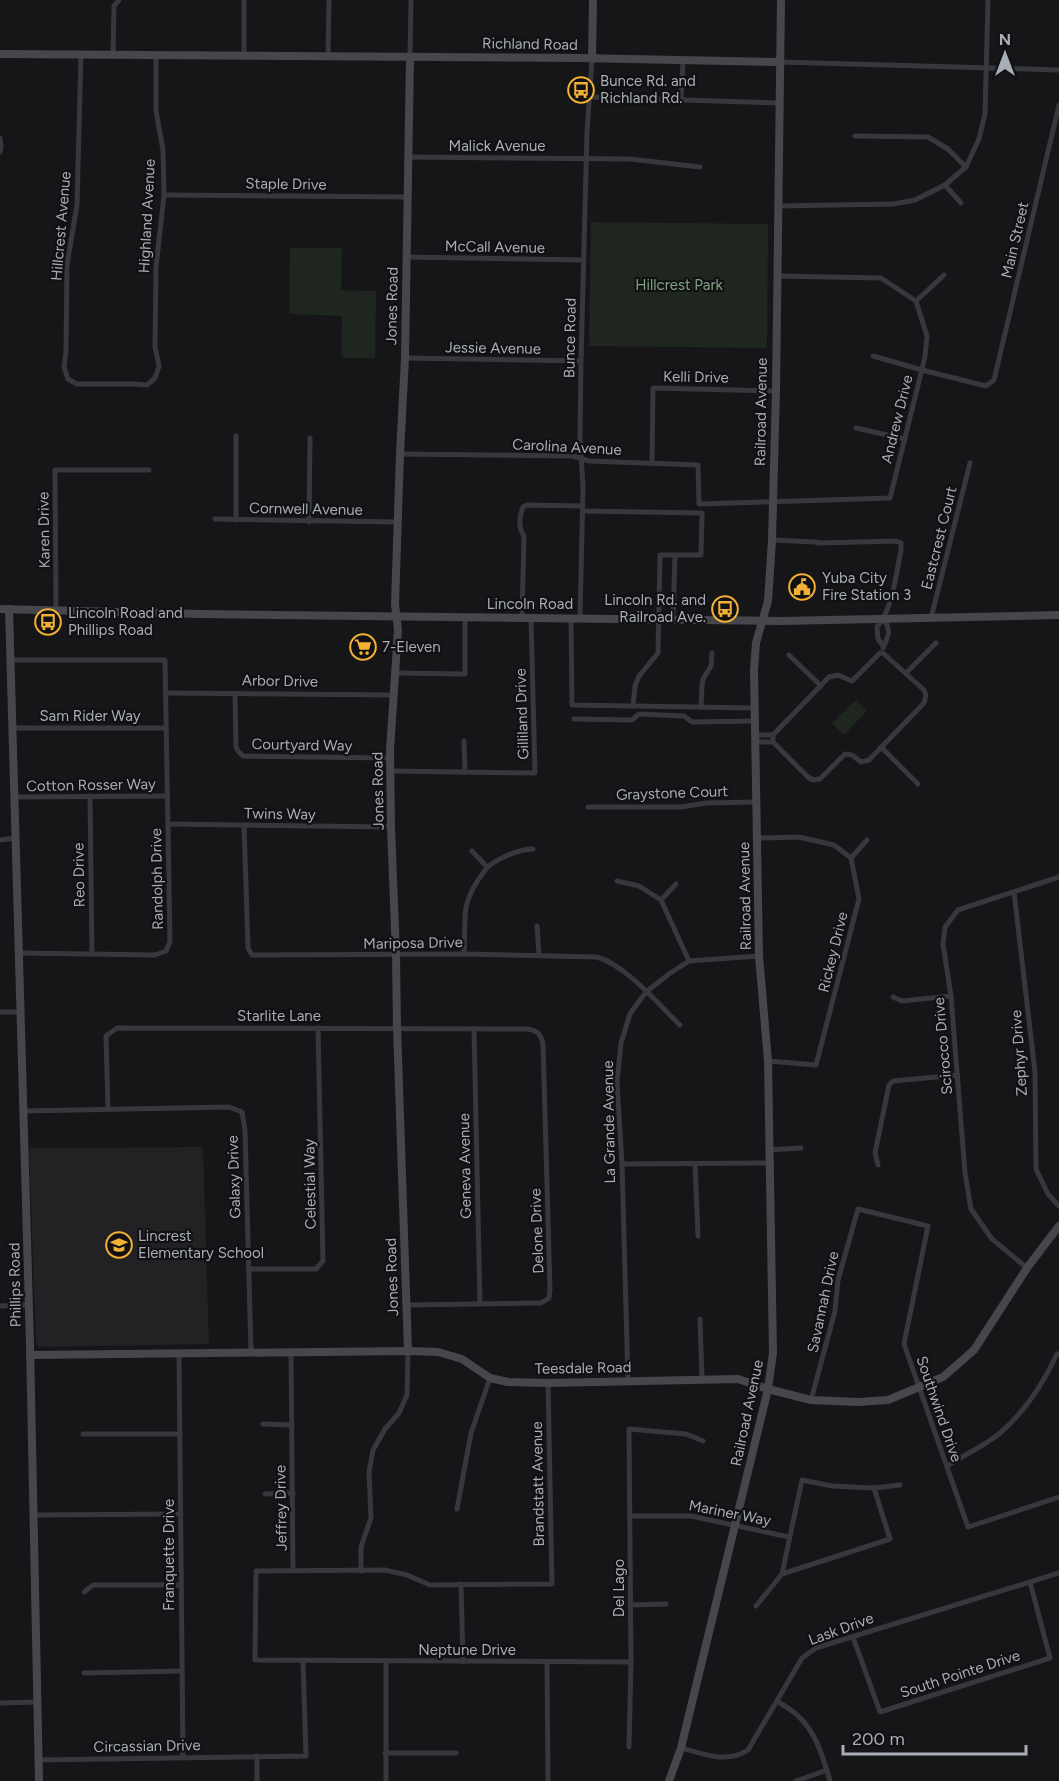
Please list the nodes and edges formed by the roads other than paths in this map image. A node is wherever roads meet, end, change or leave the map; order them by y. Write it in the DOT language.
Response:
graph roads {
  1 [pos="119,0"];
  2 [pos="244,0"];
  3 [pos="329,0"];
  4 [pos="411,0"];
  5 [pos="593,0"];
  6 [pos="781,0"];
  7 [pos="988,0"];
  8 [pos="0,54"];
  9 [pos="81,54"];
  10 [pos="113,55"];
  11 [pos="156,55"];
  12 [pos="244,56"];
  13 [pos="328,56"];
  14 [pos="410,57"];
  15 [pos="592,58"];
  16 [pos="683,60"];
  17 [pos="780,62"];
  18 [pos="987,67"];
  19 [pos="1059,70"];
  20 [pos="589,97"];
  21 [pos="681,100"];
  22 [pos="780,103"];
  23 [pos="1059,105"];
  24 [pos="855,136"];
  25 [pos="0,138"];
  26 [pos="0,152"];
  27 [pos="408,157"];
  28 [pos="586,159"];
  29 [pos="700,167"];
  30 [pos="966,167"];
  31 [pos="945,185"];
  32 [pos="164,195"];
  33 [pos="408,197"];
  34 [pos="961,203"];
  35 [pos="778,206"];
  36 [pos="407,257"];
  37 [pos="583,260"];
  38 [pos="944,275"];
  39 [pos="777,276"];
  40 [pos="916,301"];
  41 [pos="873,356"];
  42 [pos="405,358"];
  43 [pos="581,361"];
  44 [pos="922,370"];
  45 [pos="154,378"];
  46 [pos="776,391"];
  47 [pos="856,428"];
  48 [pos="236,436"];
  49 [pos="310,438"];
  50 [pos="905,440"];
  51 [pos="399,454"];
  52 [pos="582,459"];
  53 [pos="652,463"];
  54 [pos="970,463"];
  55 [pos="149,470"];
  56 [pos="773,502"];
  57 [pos="699,504"];
  58 [pos="583,508"];
  59 [pos="215,519"];
  60 [pos="236,520"];
  61 [pos="309,522"];
  62 [pos="397,522"];
  63 [pos="772,540"];
  64 [pos="675,555"];
  65 [pos="0,609"];
  66 [pos="9,609"];
  67 [pos="57,612"];
  68 [pos="1059,615"];
  69 [pos="397,617"];
  70 [pos="465,617"];
  71 [pos="527,618"];
  72 [pos="571,618"];
  73 [pos="580,618"];
  74 [pos="931,618"];
  75 [pos="659,619"];
  76 [pos="884,619"];
  77 [pos="673,620"];
  78 [pos="762,621"];
  79 [pos="936,642"];
  80 [pos="883,649"];
  81 [pos="712,653"];
  82 [pos="789,655"];
  83 [pos="12,660"];
  84 [pos="396,673"];
  85 [pos="906,673"];
  86 [pos="821,686"];
  87 [pos="165,693"];
  88 [pos="235,693"];
  89 [pos="394,695"];
  90 [pos="633,706"];
  91 [pos="701,707"];
  92 [pos="754,708"];
  93 [pos="574,719"];
  94 [pos="755,721"];
  95 [pos="14,728"];
  96 [pos="166,728"];
  97 [pos="773,735"];
  98 [pos="755,739"];
  99 [pos="464,741"];
  100 [pos="773,742"];
  101 [pos="881,747"];
  102 [pos="390,758"];
  103 [pos="390,771"];
  104 [pos="465,772"];
  105 [pos="918,784"];
  106 [pos="90,796"];
  107 [pos="167,796"];
  108 [pos="16,797"];
  109 [pos="757,802"];
  110 [pos="588,807"];
  111 [pos="168,824"];
  112 [pos="244,825"];
  113 [pos="391,827"];
  114 [pos="17,838"];
  115 [pos="758,838"];
  116 [pos="0,840"];
  117 [pos="867,840"];
  118 [pos="533,849"];
  119 [pos="472,851"];
  120 [pos="851,858"];
  121 [pos="487,867"];
  122 [pos="1059,877"];
  123 [pos="617,881"];
  124 [pos="676,884"];
  125 [pos="1014,892"];
  126 [pos="661,900"];
  127 [pos="537,926"];
  128 [pos="20,953"];
  129 [pos="92,954"];
  130 [pos="464,954"];
  131 [pos="396,955"];
  132 [pos="539,955"];
  133 [pos="759,956"];
  134 [pos="689,961"];
  135 [pos="646,992"];
  136 [pos="951,996"];
  137 [pos="892,997"];
  138 [pos="0,1012"];
  139 [pos="22,1012"];
  140 [pos="680,1025"];
  141 [pos="318,1028"];
  142 [pos="397,1028"];
  143 [pos="474,1029"];
  144 [pos="528,1029"];
  145 [pos="768,1061"];
  146 [pos="958,1075"];
  147 [pos="108,1109"];
  148 [pos="24,1111"];
  149 [pos="801,1148"];
  150 [pos="768,1150"];
  151 [pos="770,1163"];
  152 [pos="622,1164"];
  153 [pos="696,1164"];
  154 [pos="878,1165"];
  155 [pos="1059,1206"];
  156 [pos="858,1209"];
  157 [pos="1059,1226"];
  158 [pos="699,1236"];
  159 [pos="1027,1268"];
  160 [pos="248,1269"];
  161 [pos="480,1304"];
  162 [pos="29,1305"];
  163 [pos="406,1305"];
  164 [pos="0,1306"];
  165 [pos="700,1319"];
  166 [pos="408,1351"];
  167 [pos="291,1352"];
  168 [pos="180,1353"];
  169 [pos="251,1353"];
  170 [pos="1059,1354"];
  171 [pos="30,1355"];
  172 [pos="490,1378"];
  173 [pos="702,1379"];
  174 [pos="628,1381"];
  175 [pos="548,1383"];
  176 [pos="919,1387"];
  177 [pos="768,1389"];
  178 [pos="811,1400"];
  179 [pos="263,1424"];
  180 [pos="292,1425"];
  181 [pos="84,1434"];
  182 [pos="180,1434"];
  183 [pos="703,1441"];
  184 [pos="946,1466"];
  185 [pos="900,1485"];
  186 [pos="874,1488"];
  187 [pos="293,1493"];
  188 [pos="265,1494"];
  189 [pos="1059,1497"];
  190 [pos="457,1509"];
  191 [pos="181,1514"];
  192 [pos="34,1515"];
  193 [pos="630,1516"];
  194 [pos="734,1525"];
  195 [pos="789,1537"];
  196 [pos="293,1571"];
  197 [pos="361,1571"];
  198 [pos="1059,1573"];
  199 [pos="782,1574"];
  200 [pos="1030,1582"];
  201 [pos="461,1584"];
  202 [pos="181,1585"];
  203 [pos="84,1592"];
  204 [pos="666,1604"];
  205 [pos="631,1605"];
  206 [pos="756,1606"];
  207 [pos="853,1637"];
  208 [pos="303,1661"];
  209 [pos="386,1661"];
  210 [pos="463,1662"];
  211 [pos="547,1662"];
  212 [pos="631,1662"];
  213 [pos="182,1671"];
  214 [pos="84,1672"];
  215 [pos="777,1701"];
  216 [pos="38,1702"];
  217 [pos="0,1703"];
  218 [pos="629,1747"];
  219 [pos="681,1748"];
  220 [pos="386,1753"];
  221 [pos="456,1753"];
  222 [pos="257,1756"];
  223 [pos="183,1757"];
  224 [pos="38,1760"];
  225 [pos="827,1770"];
  226 [pos="39,1781"];
  227 [pos="257,1781"];
  228 [pos="386,1781"];
  229 [pos="548,1781"];
  230 [pos="669,1781"];
  231 [pos="796,1781"];
  232 [pos="830,1781"];
  1 -- 10 [label="street"];
  2 -- 12 [label="street"];
  3 -- 13 [label="street"];
  4 -- 14 [label="street, Jones Road"];
  5 -- 15 [label="street"];
  6 -- 17 [label="street, Railroad Avenue"];
  7 -- 18 [label="street"];
  8 -- 9 [label="street, Richland Road"];
  9 -- 10 [label="street, Richland Road"];
  9 -- 45 [label="street, Hillcrest Avenue"];
  10 -- 11 [label="street, Richland Road"];
  11 -- 12 [label="street, Richland Road"];
  11 -- 32 [label="street, Highland Avenue"];
  12 -- 13 [label="street, Richland Road"];
  13 -- 14 [label="street, Richland Road"];
  14 -- 15 [label="street, Richland Road"];
  14 -- 27 [label="street, Jones Road"];
  15 -- 16 [label="street, Richland Road"];
  15 -- 20 [label="street, Bunce Road"];
  16 -- 17 [label="street, Richland Road"];
  16 -- 21 [label="street"];
  17 -- 18 [label="street, Richland Road"];
  17 -- 22 [label="street, Railroad Avenue"];
  18 -- 19 [label="street, Richland Road"];
  18 -- 30 [label="street"];
  20 -- 21 [label="street"];
  20 -- 28 [label="street, Bunce Road"];
  21 -- 22 [label="street"];
  22 -- 35 [label="street, Railroad Avenue"];
  23 -- 44 [label="street, Main Street"];
  24 -- 30 [label="street"];
  25 -- 26 [label="street"];
  27 -- 28 [label="street, Malick Avenue"];
  27 -- 33 [label="street, Jones Road"];
  28 -- 29 [label="street, Malick Avenue"];
  28 -- 37 [label="street, Bunce Road"];
  30 -- 31 [label="street"];
  31 -- 34 [label="street"];
  31 -- 35 [label="street"];
  32 -- 33 [label="street, Staple Drive"];
  32 -- 45 [label="street, Highland Avenue"];
  33 -- 36 [label="street, Jones Road"];
  35 -- 39 [label="street, Railroad Avenue"];
  36 -- 37 [label="street, McCall Avenue"];
  36 -- 42 [label="street, Jones Road"];
  37 -- 43 [label="street, Bunce Road"];
  38 -- 40 [label="street"];
  39 -- 40 [label="street"];
  39 -- 46 [label="street, Railroad Avenue"];
  40 -- 44 [label="street, Andrew Drive"];
  41 -- 44 [label="street"];
  42 -- 43 [label="street, Jessie Avenue"];
  42 -- 51 [label="street, Jones Road"];
  43 -- 52 [label="street, Bunce Road"];
  44 -- 50 [label="street, Andrew Drive"];
  46 -- 53 [label="street, Kelli Drive"];
  46 -- 56 [label="street, Railroad Avenue"];
  47 -- 50 [label="street"];
  48 -- 60 [label="street"];
  49 -- 61 [label="street"];
  50 -- 56 [label="street, Andrew Drive"];
  51 -- 52 [label="street, Carolina Avenue"];
  51 -- 62 [label="street, Jones Road"];
  52 -- 53 [label="street, Carolina Avenue"];
  52 -- 58 [label="street, Bunce Road"];
  53 -- 57 [label="street, Carolina Avenue"];
  54 -- 74 [label="street, Eastcrest Court"];
  55 -- 67 [label="street, Karen Drive"];
  56 -- 57 [label="street, Andrew Drive"];
  56 -- 63 [label="street, Railroad Avenue"];
  58 -- 64 [label="street"];
  58 -- 71 [label="street"];
  58 -- 73 [label="street, Bunce Road"];
  59 -- 60 [label="street, Cornwell Avenue"];
  60 -- 61 [label="street, Cornwell Avenue"];
  61 -- 62 [label="street, Cornwell Avenue"];
  62 -- 69 [label="street, Jones Road"];
  63 -- 76 [label="street"];
  63 -- 78 [label="street, Railroad Avenue"];
  64 -- 75 [label="street"];
  64 -- 77 [label="street"];
  65 -- 66 [label="street, Lincoln Road"];
  66 -- 67 [label="street, Lincoln Road"];
  66 -- 83 [label="street, Phillips Road"];
  67 -- 69 [label="street, Lincoln Road"];
  68 -- 74 [label="street, Lincoln Road"];
  69 -- 70 [label="street, Lincoln Road"];
  69 -- 84 [label="street, Jones Road"];
  70 -- 71 [label="street, Lincoln Road"];
  70 -- 84 [label="street"];
  71 -- 72 [label="street, Lincoln Road"];
  71 -- 104 [label="street, Gilliland Drive"];
  72 -- 73 [label="street, Lincoln Road"];
  72 -- 90 [label="street"];
  73 -- 75 [label="street, Lincoln Road"];
  74 -- 76 [label="street, Lincoln Road"];
  75 -- 77 [label="street, Lincoln Road"];
  75 -- 90 [label="street"];
  76 -- 78 [label="street, Lincoln Road"];
  76 -- 80 [label="street"];
  76 -- 80 [label="street"];
  77 -- 78 [label="street, Lincoln Road"];
  78 -- 92 [label="street, Railroad Avenue"];
  79 -- 85 [label="street"];
  80 -- 85 [label="street"];
  80 -- 86 [label="street"];
  81 -- 91 [label="street"];
  82 -- 86 [label="street"];
  83 -- 87 [label="street, Randolph Drive"];
  83 -- 95 [label="street, Phillips Road"];
  84 -- 89 [label="street, Jones Road"];
  85 -- 101 [label="street"];
  86 -- 97 [label="street"];
  87 -- 88 [label="street, Arbor Drive"];
  87 -- 96 [label="street, Randolph Drive"];
  88 -- 89 [label="street, Arbor Drive"];
  88 -- 102 [label="street, Courtyard Way"];
  89 -- 102 [label="street, Jones Road"];
  90 -- 91 [label="street"];
  91 -- 92 [label="street"];
  92 -- 94 [label="street, Railroad Avenue"];
  93 -- 94 [label="street"];
  94 -- 98 [label="street, Railroad Avenue"];
  95 -- 96 [label="street, Sam Rider Way"];
  95 -- 108 [label="street, Phillips Road"];
  96 -- 107 [label="street, Randolph Drive"];
  97 -- 98 [label="street"];
  97 -- 100 [label="street"];
  98 -- 100 [label="street"];
  98 -- 109 [label="street, Railroad Avenue"];
  99 -- 104 [label="street"];
  100 -- 101 [label="street"];
  101 -- 105 [label="street"];
  102 -- 103 [label="street, Jones Road"];
  103 -- 104 [label="street, Gilliland Drive"];
  103 -- 113 [label="street, Jones Road"];
  106 -- 107 [label="street, Cotton Rosser Way"];
  106 -- 108 [label="street, Cotton Rosser Way"];
  106 -- 129 [label="street, Reo Drive"];
  107 -- 111 [label="street, Randolph Drive"];
  108 -- 114 [label="street, Phillips Road"];
  109 -- 110 [label="street, Graystone Court"];
  109 -- 115 [label="street, Railroad Avenue"];
  111 -- 112 [label="street, Twins Way"];
  111 -- 129 [label="street, Randolph Drive"];
  112 -- 113 [label="street, Twins Way"];
  112 -- 131 [label="street, Mariposa Drive"];
  113 -- 131 [label="street, Jones Road"];
  114 -- 116 [label="street"];
  114 -- 128 [label="street, Phillips Road"];
  115 -- 120 [label="street"];
  115 -- 133 [label="street, Railroad Avenue"];
  117 -- 120 [label="street"];
  118 -- 121 [label="street"];
  119 -- 121 [label="street"];
  120 -- 145 [label="street, Rickey Drive"];
  121 -- 130 [label="street"];
  122 -- 125 [label="street, Scirocco Drive"];
  123 -- 126 [label="street"];
  124 -- 126 [label="street"];
  125 -- 136 [label="street, Scirocco Drive"];
  125 -- 155 [label="street, Zephyr Drive"];
  126 -- 134 [label="street"];
  127 -- 132 [label="street"];
  128 -- 129 [label="street, Randolph Drive"];
  128 -- 139 [label="street, Phillips Road"];
  130 -- 131 [label="street, Mariposa Drive"];
  130 -- 132 [label="street, Mariposa Drive"];
  131 -- 142 [label="street, Jones Road"];
  132 -- 135 [label="street, Mariposa Drive"];
  133 -- 134 [label="street, La Grande Avenue"];
  133 -- 145 [label="street, Railroad Avenue"];
  134 -- 135 [label="street, La Grande Avenue"];
  135 -- 140 [label="street, Mariposa Drive"];
  135 -- 152 [label="street, La Grande Avenue"];
  136 -- 137 [label="street"];
  136 -- 146 [label="street, Scirocco Drive"];
  138 -- 139 [label="street"];
  139 -- 148 [label="street, Phillips Road"];
  141 -- 142 [label="street, Starlite Lane"];
  141 -- 147 [label="street, Starlite Lane"];
  141 -- 160 [label="street, Celestial Way"];
  142 -- 143 [label="street, Starlite Lane"];
  142 -- 163 [label="street, Jones Road"];
  143 -- 144 [label="street, Starlite Lane"];
  143 -- 161 [label="street, Geneva Avenue"];
  144 -- 161 [label="street, Delone Drive"];
  145 -- 150 [label="street, Railroad Avenue"];
  146 -- 154 [label="street"];
  146 -- 159 [label="street, Scirocco Drive"];
  147 -- 148 [label="street, Galaxy Drive"];
  147 -- 160 [label="street, Galaxy Drive"];
  148 -- 162 [label="street, Phillips Road"];
  149 -- 150 [label="street"];
  150 -- 151 [label="street, Railroad Avenue"];
  151 -- 153 [label="street"];
  151 -- 177 [label="street, Railroad Avenue"];
  152 -- 153 [label="street"];
  152 -- 174 [label="street, La Grande Avenue"];
  153 -- 158 [label="street"];
  156 -- 176 [label="street, Southwind Drive"];
  156 -- 178 [label="street, Savannah Drive"];
  157 -- 159 [label="street, Teesdale Road"];
  159 -- 176 [label="street, Teesdale Road"];
  160 -- 169 [label="street, Galaxy Drive"];
  161 -- 163 [label="street, Delone Drive"];
  162 -- 164 [label="street"];
  162 -- 171 [label="street, Phillips Road"];
  163 -- 166 [label="street, Jones Road"];
  165 -- 173 [label="street"];
  166 -- 167 [label="street, Teesdale Road"];
  166 -- 172 [label="street, Teesdale Road"];
  166 -- 197 [label="street, Jones Road"];
  167 -- 169 [label="street, Teesdale Road"];
  167 -- 180 [label="street, Jeffrey Drive"];
  168 -- 169 [label="street, Teesdale Road"];
  168 -- 171 [label="street, Teesdale Road"];
  168 -- 182 [label="street, Franquette Drive"];
  170 -- 184 [label="street"];
  171 -- 192 [label="street, Phillips Road"];
  172 -- 175 [label="street, Teesdale Road"];
  172 -- 190 [label="street"];
  173 -- 174 [label="street, Teesdale Road"];
  173 -- 177 [label="street, Teesdale Road"];
  174 -- 175 [label="street, Teesdale Road"];
  175 -- 201 [label="street, Brandstatt Avenue"];
  176 -- 178 [label="street, Teesdale Road"];
  176 -- 184 [label="street, Southwind Drive"];
  177 -- 178 [label="street, Teesdale Road"];
  177 -- 194 [label="street, Railroad Avenue"];
  179 -- 180 [label="street"];
  180 -- 187 [label="street, Jeffrey Drive"];
  181 -- 182 [label="street"];
  182 -- 191 [label="street, Franquette Drive"];
  183 -- 193 [label="street, Del Lago"];
  184 -- 189 [label="street, Southwind Drive"];
  185 -- 186 [label="street"];
  186 -- 195 [label="street"];
  186 -- 199 [label="street"];
  187 -- 188 [label="street"];
  187 -- 196 [label="street, Jeffrey Drive"];
  191 -- 192 [label="street"];
  191 -- 202 [label="street, Franquette Drive"];
  192 -- 216 [label="street, Phillips Road"];
  193 -- 194 [label="street, Mariner Way"];
  193 -- 205 [label="street, Del Lago"];
  194 -- 195 [label="street, Mariner Way"];
  194 -- 219 [label="street, Railroad Avenue"];
  195 -- 199 [label="street"];
  196 -- 197 [label="street"];
  196 -- 208 [label="street, Jeffrey Drive"];
  197 -- 201 [label="street"];
  198 -- 200 [label="street, Lask Drive"];
  199 -- 206 [label="street"];
  200 -- 207 [label="street, Lask Drive"];
  200 -- 207 [label="street, South Pointe Drive"];
  201 -- 210 [label="street"];
  202 -- 203 [label="street"];
  202 -- 213 [label="street, Franquette Drive"];
  204 -- 205 [label="street"];
  205 -- 212 [label="street, Del Lago"];
  207 -- 215 [label="street, Lask Drive"];
  208 -- 209 [label="street, Neptune Drive"];
  208 -- 222 [label="street"];
  209 -- 210 [label="street, Neptune Drive"];
  209 -- 220 [label="street"];
  210 -- 211 [label="street, Neptune Drive"];
  211 -- 212 [label="street, Neptune Drive"];
  211 -- 229 [label="street"];
  212 -- 218 [label="street, Del Lago"];
  213 -- 214 [label="street"];
  213 -- 223 [label="street, Franquette Drive"];
  215 -- 219 [label="street, Lask Drive"];
  215 -- 225 [label="street"];
  216 -- 217 [label="street"];
  216 -- 224 [label="street, Phillips Road"];
  219 -- 230 [label="street, Railroad Avenue"];
  220 -- 221 [label="street"];
  220 -- 228 [label="street"];
  222 -- 223 [label="street, Circassian Drive"];
  222 -- 227 [label="street"];
  223 -- 224 [label="street, Circassian Drive"];
  224 -- 226 [label="street, Phillips Road"];
  225 -- 231 [label="street"];
  225 -- 232 [label="street"];
}
